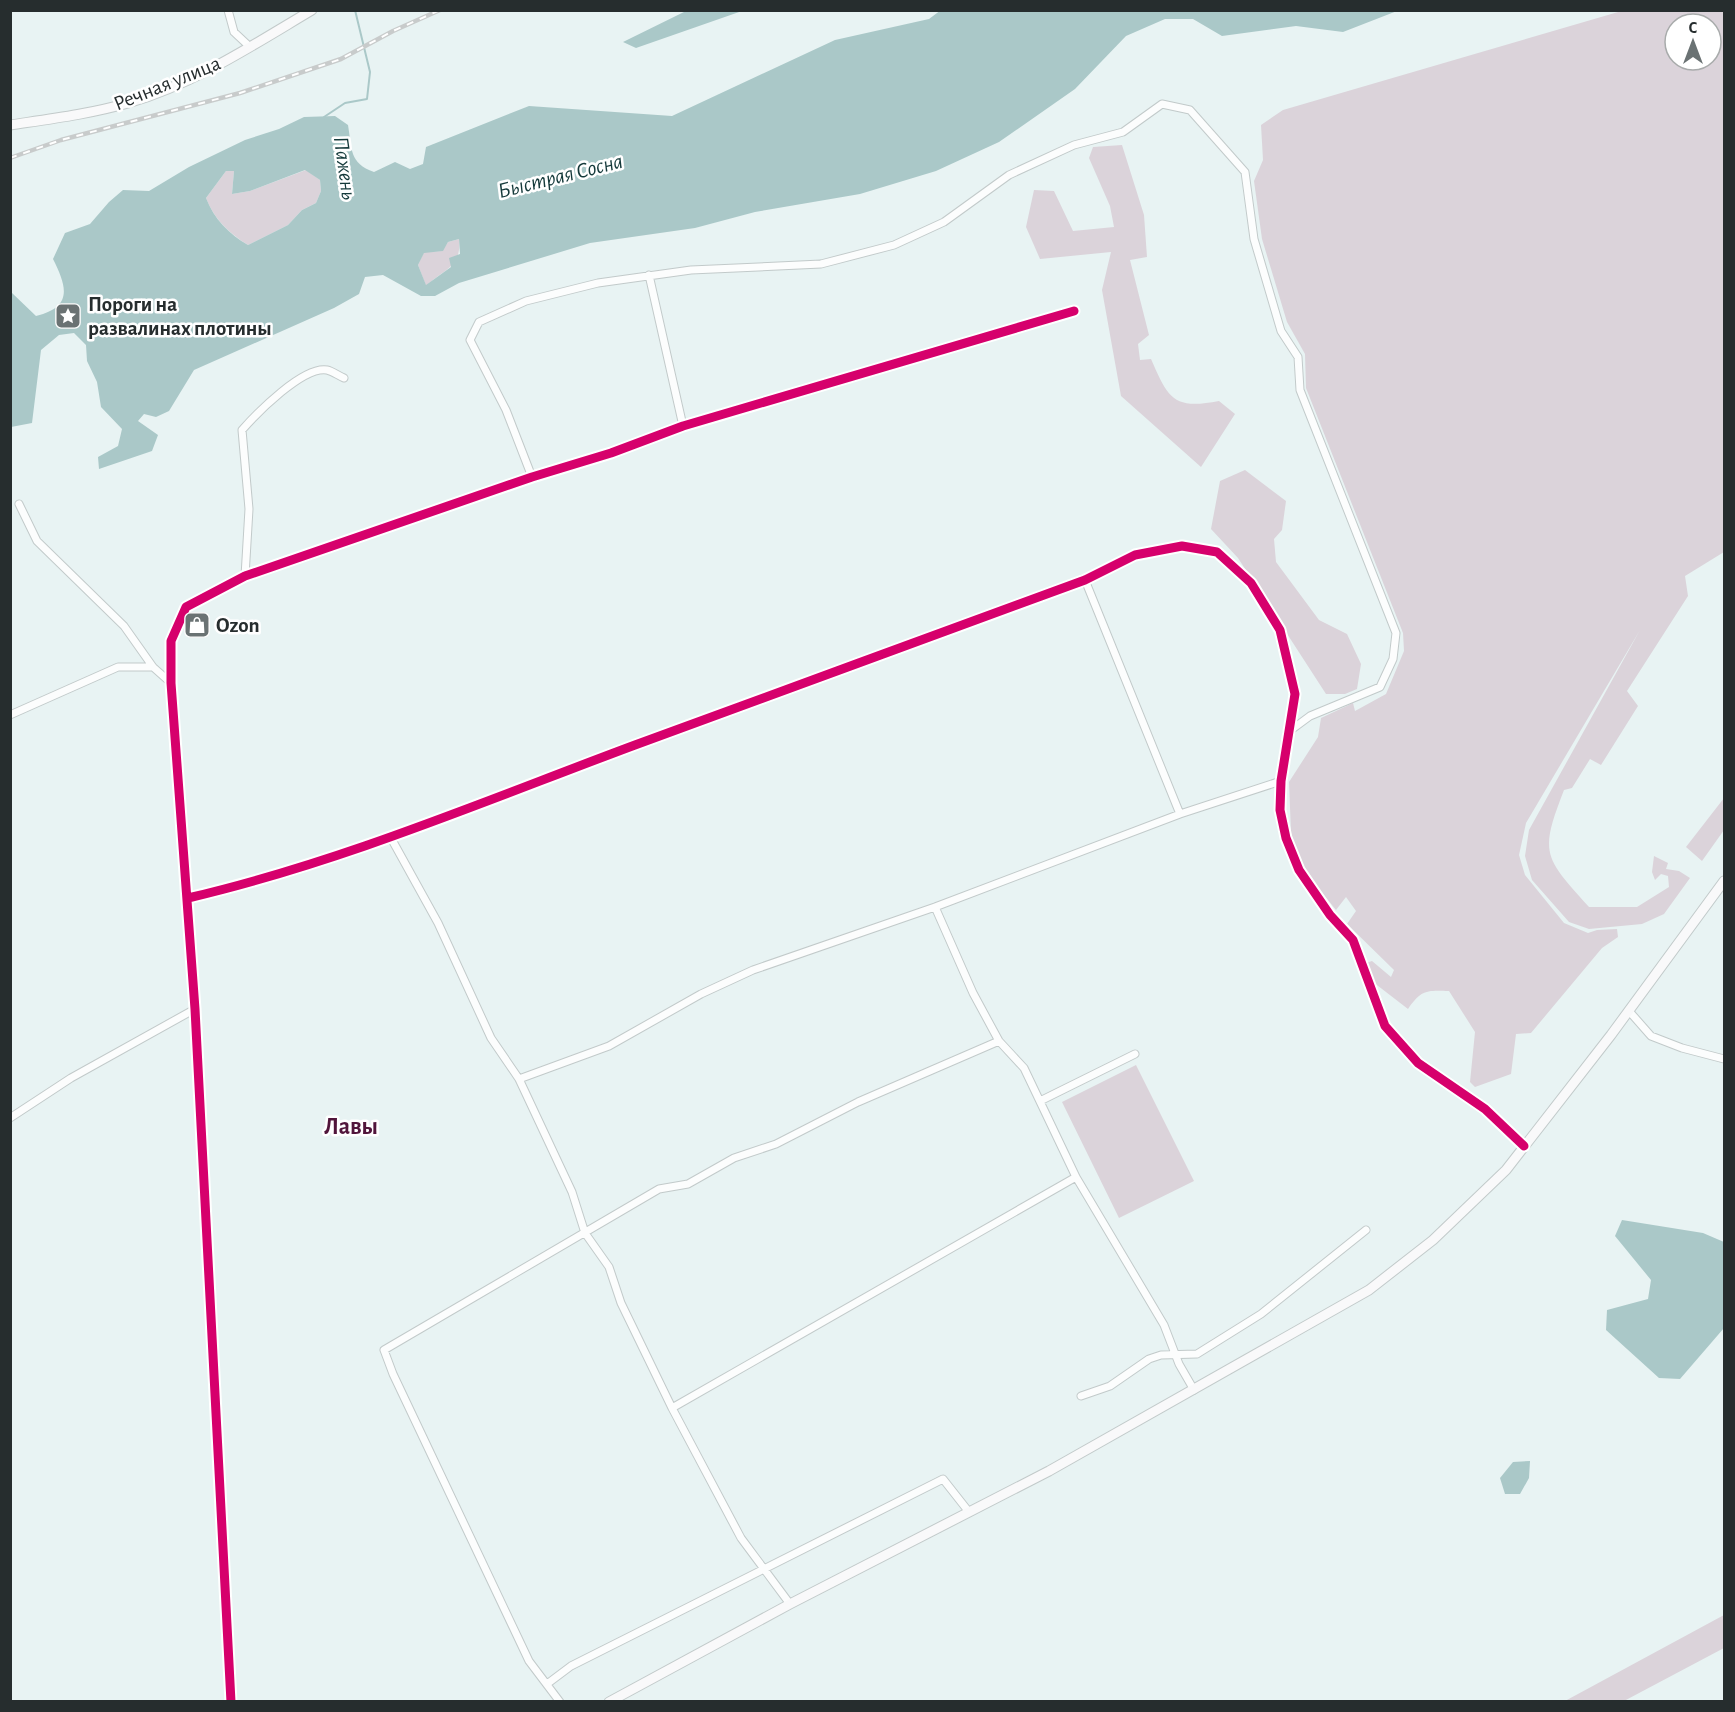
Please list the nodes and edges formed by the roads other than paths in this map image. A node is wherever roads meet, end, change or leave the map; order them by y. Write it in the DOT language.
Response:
graph roads {
  1 [pos="228,10"];
  2 [pos="312,10"];
  3 [pos="250,47"];
  4 [pos="10,125"];
  5 [pos="649,275"];
  6 [pos="1074,311"];
  7 [pos="344,378"];
  8 [pos="683,426"];
  9 [pos="532,477"];
  10 [pos="19,504"];
  11 [pos="245,576"];
  12 [pos="1085,580"];
  13 [pos="153,667"];
  14 [pos="171,683"];
  15 [pos="10,715"];
  16 [pos="1287,733"];
  17 [pos="1281,781"];
  18 [pos="1180,814"];
  19 [pos="391,838"];
  20 [pos="1725,880"];
  21 [pos="188,898"];
  22 [pos="934,907"];
  23 [pos="195,1009"];
  24 [pos="1629,1011"];
  25 [pos="999,1041"];
  26 [pos="1135,1054"];
  27 [pos="1725,1059"];
  28 [pos="519,1079"];
  29 [pos="1040,1101"];
  30 [pos="10,1118"];
  31 [pos="1524,1146"];
  32 [pos="1077,1177"];
  33 [pos="1366,1230"];
  34 [pos="585,1233"];
  35 [pos="1177,1357"];
  36 [pos="1194,1390"];
  37 [pos="1082,1396"];
  38 [pos="672,1408"];
  39 [pos="969,1512"];
  40 [pos="763,1568"];
  41 [pos="790,1604"];
  42 [pos="547,1684"];
  43 [pos="231,1701"];
  44 [pos="560,1701"];
  45 [pos="609,1701"];
  1 -- 3 [label="street"];
  2 -- 3 [label="street, Речная улица"];
  3 -- 4 [label="street, Речная улица"];
  5 -- 8 [label="street"];
  5 -- 9 [label="street"];
  5 -- 16 [label="street"];
  6 -- 8 [label="street"];
  7 -- 11 [label="street"];
  8 -- 9 [label="street"];
  9 -- 11 [label="street"];
  10 -- 13 [label="street"];
  11 -- 14 [label="street"];
  12 -- 16 [label="street"];
  12 -- 18 [label="street"];
  12 -- 19 [label="street"];
  13 -- 14 [label="street"];
  13 -- 15 [label="street"];
  14 -- 21 [label="street"];
  16 -- 17 [label="street"];
  17 -- 18 [label="street"];
  17 -- 31 [label="street"];
  18 -- 22 [label="street"];
  19 -- 21 [label="street"];
  19 -- 28 [label="street"];
  20 -- 24 [label="street"];
  21 -- 23 [label="street"];
  22 -- 25 [label="street"];
  22 -- 28 [label="street"];
  23 -- 30 [label="street"];
  23 -- 43 [label="street"];
  24 -- 27 [label="street"];
  24 -- 31 [label="street"];
  25 -- 29 [label="street"];
  25 -- 34 [label="street"];
  26 -- 29 [label="street"];
  28 -- 34 [label="street"];
  29 -- 32 [label="street"];
  31 -- 36 [label="street"];
  32 -- 35 [label="street"];
  32 -- 38 [label="street"];
  33 -- 35 [label="street"];
  34 -- 38 [label="street"];
  34 -- 42 [label="street"];
  35 -- 36 [label="street"];
  35 -- 37 [label="street"];
  36 -- 39 [label="street"];
  38 -- 40 [label="street"];
  39 -- 40 [label="street"];
  39 -- 41 [label="street"];
  40 -- 41 [label="street"];
  40 -- 42 [label="street"];
  41 -- 45 [label="street"];
  42 -- 44 [label="street"];
}
